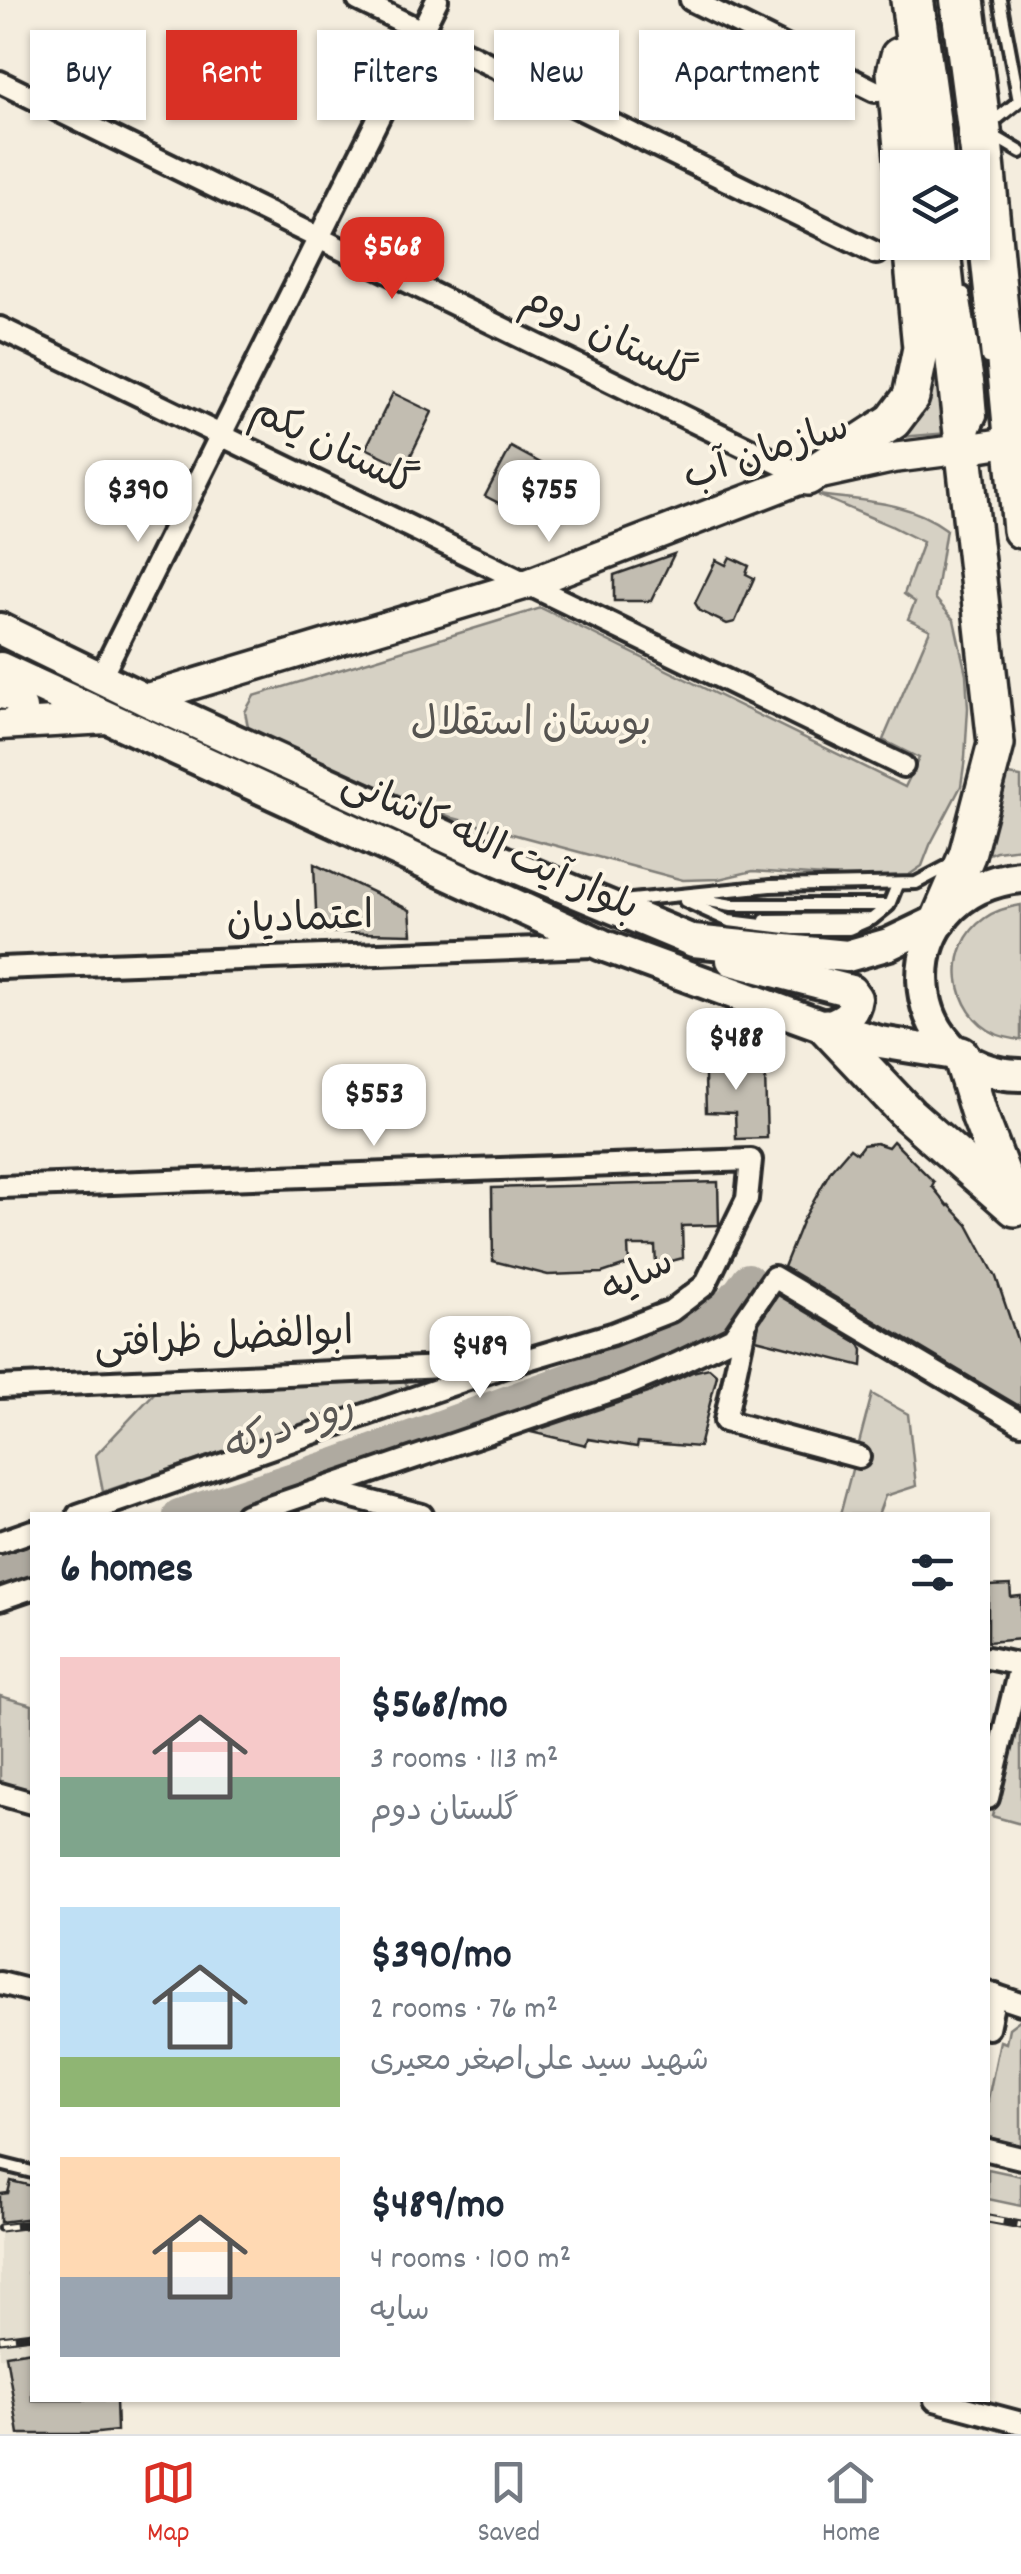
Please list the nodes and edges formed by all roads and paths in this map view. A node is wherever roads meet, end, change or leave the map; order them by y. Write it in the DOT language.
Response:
graph roads {
  1 [pos="358,0"];
  2 [pos="438,0"];
  3 [pos="692,0"];
  4 [pos="946,0"];
  5 [pos="966,0"];
  6 [pos="1000,0"];
  7 [pos="913,3"];
  8 [pos="420,30"];
  9 [pos="423,30"];
  10 [pos="474,56"];
  11 [pos="0,82"];
  12 [pos="875,91"];
  13 [pos="1020,102"];
  14 [pos="378,120"];
  15 [pos="983,130"];
  16 [pos="902,150"];
  17 [pos="929,150"];
  18 [pos="945,150"];
  19 [pos="966,150"];
  20 [pos="1021,152"];
  21 [pos="319,238"];
  22 [pos="876,253"];
  23 [pos="913,260"];
  24 [pos="943,260"];
  25 [pos="977,260"];
  26 [pos="996,264"];
  27 [pos="962,287"];
  28 [pos="0,328"];
  29 [pos="1021,329"];
  30 [pos="988,362"];
  31 [pos="221,435"];
  32 [pos="1010,435"];
  33 [pos="964,450"];
  34 [pos="807,477"];
  35 [pos="1021,530"];
  36 [pos="527,584"];
  37 [pos="0,629"];
  38 [pos="0,668"];
  39 [pos="100,678"];
  40 [pos="0,694"];
  41 [pos="144,699"];
  42 [pos="107,719"];
  43 [pos="6,724"];
  44 [pos="1008,756"];
  45 [pos="903,766"];
  46 [pos="967,856"];
  47 [pos="1021,878"];
  48 [pos="898,885"];
  49 [pos="670,895"];
  50 [pos="606,903"];
  51 [pos="889,905"];
  52 [pos="940,920"];
  53 [pos="693,941"];
  54 [pos="602,945"];
  55 [pos="0,968"];
  56 [pos="826,1026"];
  57 [pos="961,1055"];
  58 [pos="1021,1075"];
  59 [pos="0,1187"];
  60 [pos="1019,1211"];
  61 [pos="747,1320"];
  62 [pos="511,1364"];
  63 [pos="0,1386"];
  64 [pos="1021,1424"];
  65 [pos="859,1457"];
  66 [pos="323,1489"];
  67 [pos="87,1512"];
  68 [pos="255,1512"];
  69 [pos="411,1512"];
  70 [pos="30,1532"];
  71 [pos="0,1542"];
  72 [pos="30,1590"];
  73 [pos="0,1599"];
  74 [pos="990,1658"];
  75 [pos="1021,1665"];
  76 [pos="990,1790"];
  77 [pos="0,1794"];
  78 [pos="30,1802"];
  79 [pos="0,1983"];
  80 [pos="30,1990"];
  81 [pos="991,1994"];
  82 [pos="1021,2004"];
  83 [pos="990,2150"];
  84 [pos="1021,2158"];
  85 [pos="0,2164"];
  86 [pos="30,2172"];
  87 [pos="942,2402"];
  88 [pos="1021,2423"];
  1 -- 8 [label="street"];
  2 -- 9 [label="street"];
  3 -- 12 [label="street"];
  4 -- 19 [label="lane"];
  5 -- 15 [label="highway"];
  6 -- 13 [label="lane"];
  7 -- 16 [label="highway"];
  7 -- 17 [label="highway"];
  7 -- 18 [label="lane"];
  10 -- 22 [label="street"];
  11 -- 21 [label="street, گلستان دوم"];
  13 -- 15 [label="lane"];
  14 -- 21 [label="street"];
  15 -- 20 [label="lane"];
  15 -- 26 [label="highway"];
  21 -- 31 [label="street"];
  21 -- 34 [label="street, گلستان دوم"];
  23 -- 34 [label="highway"];
  24 -- 33 [label="highway"];
  25 -- 30 [label="lane"];
  26 -- 29 [label="highway"];
  26 -- 32 [label="highway"];
  27 -- 33 [label="lane"];
  28 -- 31 [label="street, گلستان یکم"];
  31 -- 36 [label="street, گلستان یکم"];
  31 -- 39 [label="street"];
  32 -- 33 [label="main road, سازمان آب"];
  32 -- 35 [label="highway"];
  33 -- 34 [label="main road, سازمان آب"];
  33 -- 44 [label="highway"];
  34 -- 36 [label="main road, سازمان آب"];
  36 -- 41 [label="main road, سازمان آب"];
  36 -- 45 [label="street, گلستان یکم"];
  37 -- 39 [label="main road, بلوار آیت الله کاشانی"];
  38 -- 42 [label="main road, بلوار آیت الله کاشانی"];
  39 -- 41 [label="main road, بلوار آیت الله کاشانی"];
  40 -- 43 [label="main road"];
  41 -- 50 [label="main road, بلوار آیت الله کاشانی"];
  42 -- 43 [label="main road"];
  42 -- 54 [label="main road, بلوار آیت الله کاشانی"];
  44 -- 46 [label="highway"];
  46 -- 48 [label="lane"];
  46 -- 52 [label="highway"];
  47 -- 52 [label="main road, بلوار آیت الله کاشانی"];
  48 -- 49 [label="lane"];
  48 -- 51 [label="lane"];
  49 -- 50 [label="lane"];
  49 -- 51 [label="lane"];
  49 -- 51 [label="lane"];
  50 -- 53 [label="main road, بلوار آیت الله کاشانی"];
  52 -- 53 [label="main road, بلوار آیت الله کاشانی"];
  52 -- 57 [label="main road"];
  53 -- 56 [label="main road"];
  54 -- 55 [label="street, اعتمادیان"];
  54 -- 56 [label="main road, بلوار آیت الله کاشانی"];
  56 -- 57 [label="main road, بلوار آیت الله کاشانی"];
  56 -- 60 [label="highway"];
  57 -- 58 [label="main road, بلوار آیت الله کاشانی"];
  57 -- 60 [label="highway"];
  59 -- 62 [label="street, سایه"];
  61 -- 64 [label="street"];
  61 -- 65 [label="street"];
  61 -- 66 [label="street"];
  62 -- 63 [label="street, ابوالفضل ظرافتی"];
  62 -- 67 [label="street, سایه"];
  66 -- 68 [label="street"];
  66 -- 69 [label="street"];
  70 -- 71 [label="street"];
  72 -- 73 [label="street"];
  74 -- 75 [label="street"];
  75 -- 76 [label="street"];
  77 -- 78 [label="street"];
  79 -- 80 [label="street"];
  81 -- 82 [label="street"];
  83 -- 84 [label="street"];
  85 -- 86 [label="lane"];
  87 -- 88 [label="street"];
}
